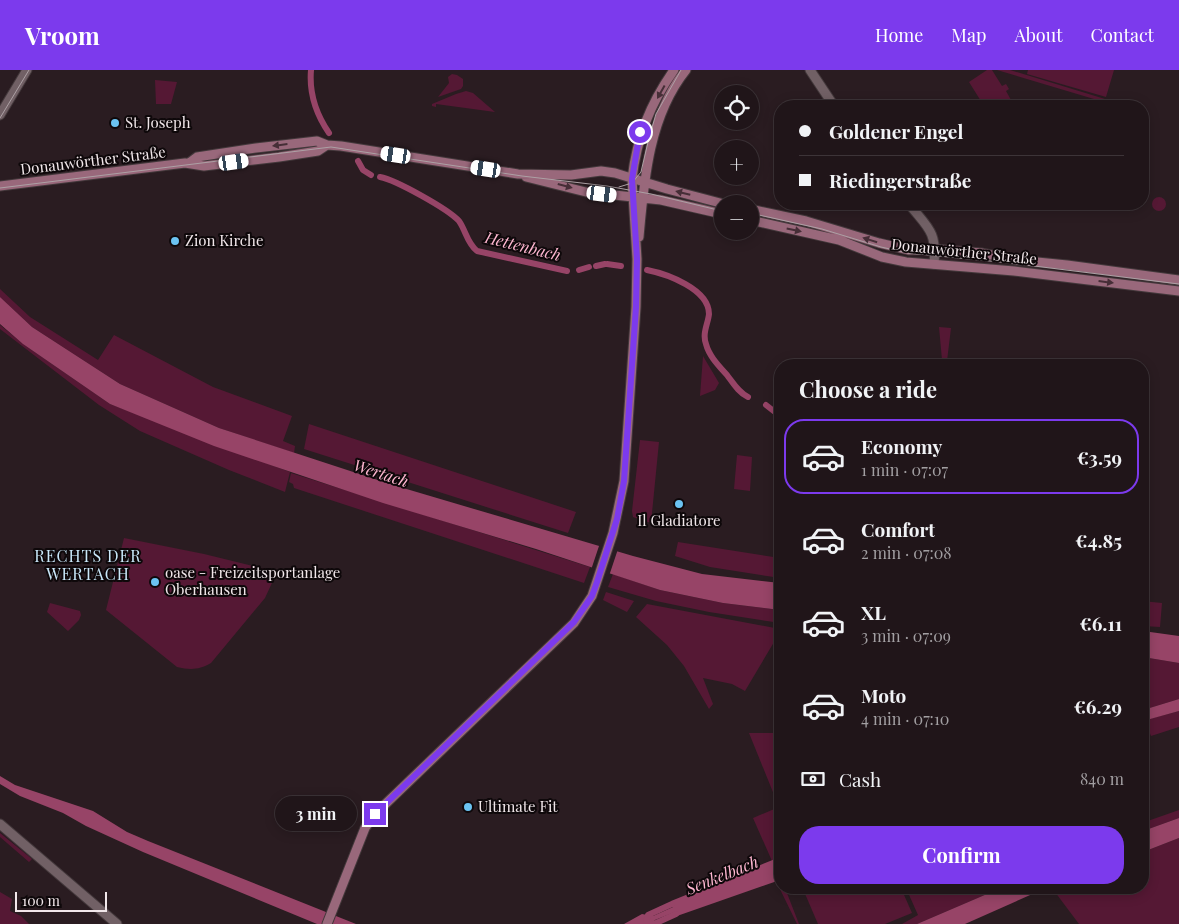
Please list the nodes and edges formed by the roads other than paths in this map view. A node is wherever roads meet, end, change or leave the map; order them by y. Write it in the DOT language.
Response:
graph roads {
  1 [pos="27,70"];
  2 [pos="674,70"];
  3 [pos="686,70"];
  4 [pos="810,70"];
  5 [pos="830,100"];
  6 [pos="0,115"];
  7 [pos="518,174"];
  8 [pos="632,178"];
  9 [pos="645,182"];
  10 [pos="0,186"];
  11 [pos="633,197"];
  12 [pos="643,197"];
  13 [pos="714,201"];
  14 [pos="914,210"];
  15 [pos="759,211"];
  16 [pos="714,212"];
  17 [pos="759,222"];
  18 [pos="936,249"];
  19 [pos="636,257"];
  20 [pos="934,264"];
  21 [pos="1179,280"];
  22 [pos="1179,291"];
  23 [pos="0,824"];
  24 [pos="117,924"];
  25 [pos="327,924"];
  1 -- 6 [label="street"];
  2 -- 8 [label="main road, one-way"];
  3 -- 9 [label="main road"];
  4 -- 5 [label="street"];
  7 -- 8 [label="main road, Donauwörther Straße"];
  7 -- 10 [label="main road, Donauwörther Straße"];
  7 -- 11 [label="main road, Donauwörther Straße, one-way"];
  8 -- 9 [label="main road, Donauwörther Straße"];
  8 -- 11 [label="main road"];
  9 -- 12 [label="main road"];
  13 -- 9 [label="main road, Donauwörther Straße, one-way"];
  11 -- 12 [label="main road, Donauwörther Straße"];
  11 -- 19 [label="main road"];
  12 -- 16 [label="main road, Donauwörther Straße"];
  12 -- 19 [label="main road"];
  14 -- 18 [label="street"];
  18 -- 15 [label="main road, Donauwörther Straße, one-way"];
  17 -- 20 [label="main road, Donauwörther Straße, one-way"];
  18 -- 20 [label="street"];
  18 -- 21 [label="main road, Donauwörther Straße"];
  19 -- 25 [label="main road"];
  20 -- 22 [label="main road, Donauwörther Straße, one-way"];
  23 -- 24 [label="street"];
}
